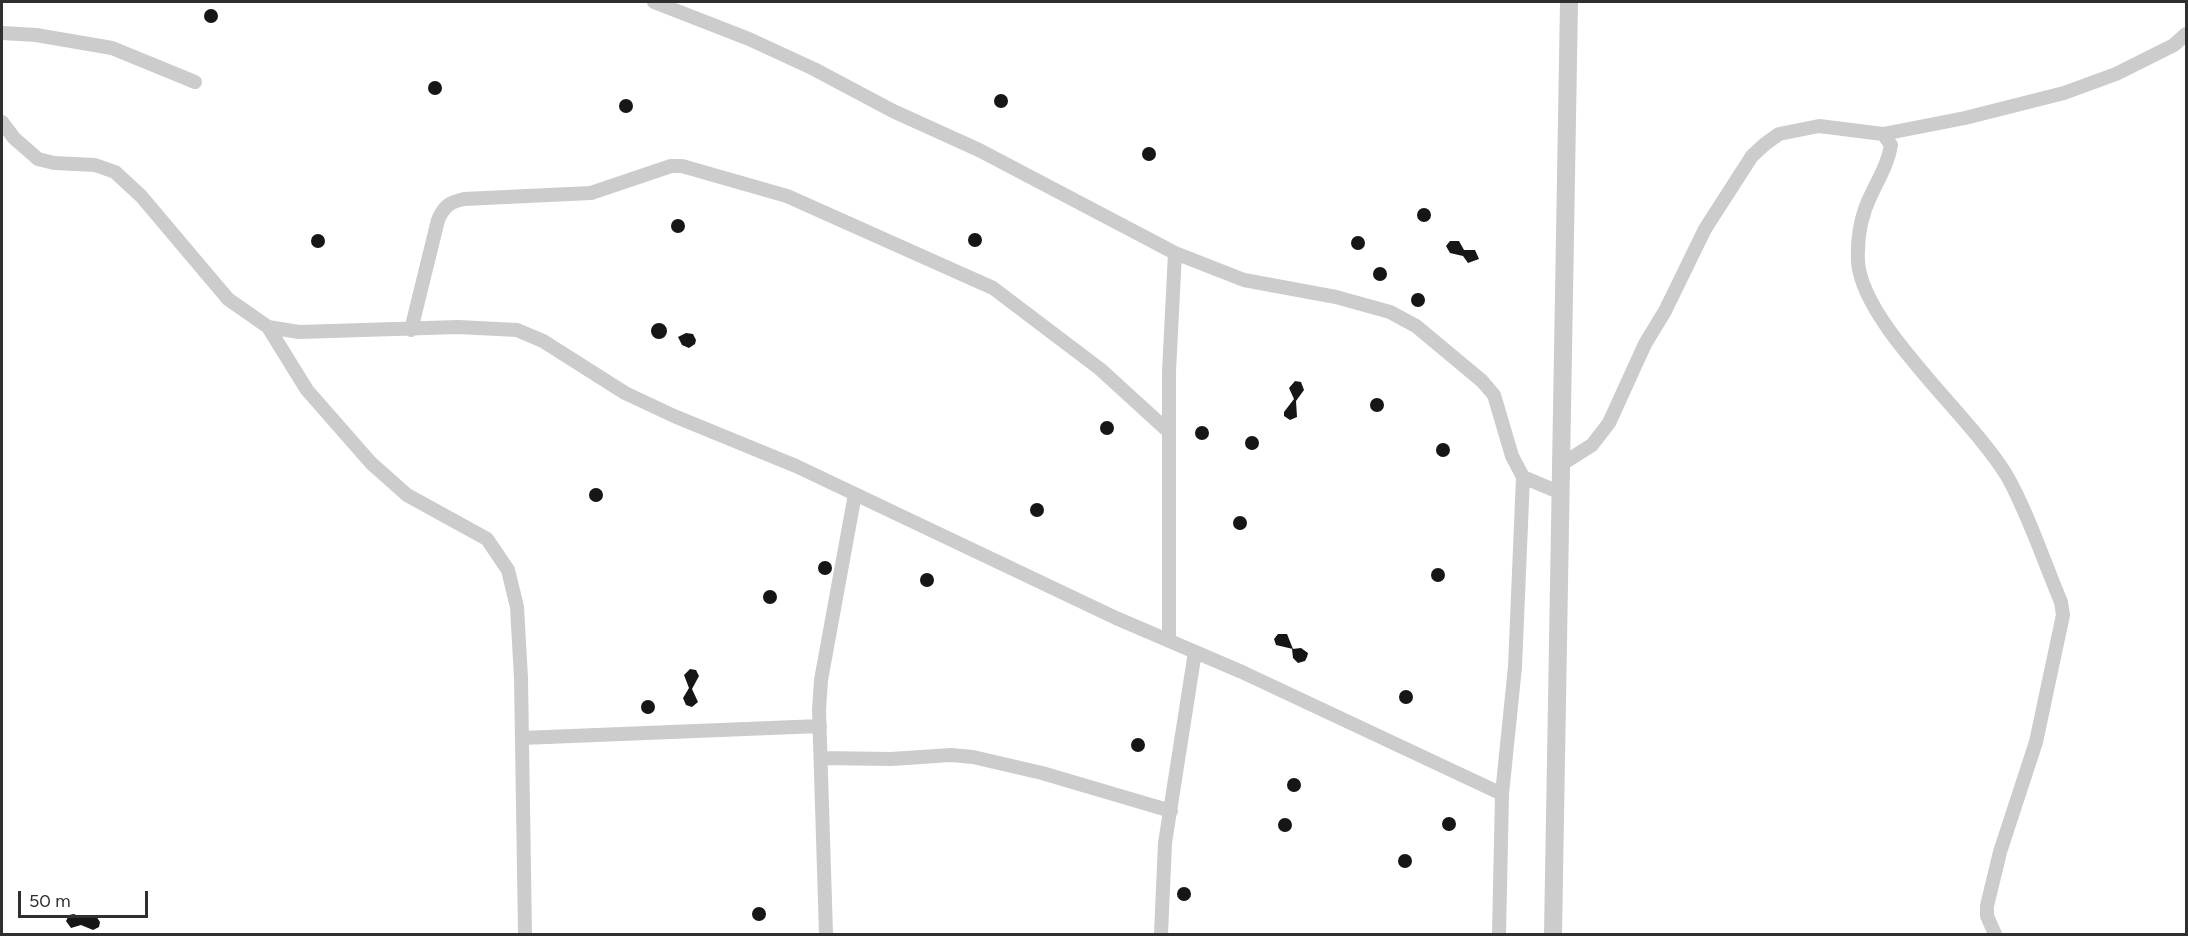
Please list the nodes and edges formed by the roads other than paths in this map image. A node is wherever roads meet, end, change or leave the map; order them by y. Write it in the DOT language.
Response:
graph roads {
  1 [pos="654,2"];
  2 [pos="1569,2"];
  3 [pos="2,33"];
  4 [pos="2187,34"];
  5 [pos="195,82"];
  6 [pos="2,122"];
  7 [pos="1883,134"];
  8 [pos="1175,253"];
  9 [pos="268,327"];
  10 [pos="411,330"];
  11 [pos="1168,431"];
  12 [pos="1562,464"];
  13 [pos="1523,477"];
  14 [pos="1562,493"];
  15 [pos="855,495"];
  16 [pos="1169,641"];
  17 [pos="1195,652"];
  18 [pos="820,726"];
  19 [pos="522,738"];
  20 [pos="823,758"];
  21 [pos="1502,794"];
  22 [pos="1171,811"];
  23 [pos="525,934"];
  24 [pos="826,934"];
  25 [pos="1161,934"];
  26 [pos="1499,934"];
  27 [pos="1553,934"];
  28 [pos="1995,934"];
  1 -- 8 [label="street"];
  2 -- 12 [label="street"];
  3 -- 5 [label="street"];
  4 -- 7 [label="street"];
  6 -- 9 [label="street"];
  7 -- 12 [label="street"];
  7 -- 28 [label="street"];
  8 -- 11 [label="street"];
  8 -- 13 [label="street"];
  9 -- 10 [label="street"];
  9 -- 19 [label="street"];
  10 -- 11 [label="street"];
  10 -- 15 [label="street"];
  11 -- 16 [label="street"];
  12 -- 14 [label="street"];
  13 -- 14 [label="street"];
  13 -- 21 [label="street"];
  14 -- 27 [label="street"];
  15 -- 16 [label="street"];
  15 -- 18 [label="street"];
  16 -- 17 [label="street"];
  17 -- 21 [label="street"];
  17 -- 22 [label="street"];
  18 -- 19 [label="street"];
  18 -- 20 [label="street"];
  19 -- 23 [label="street"];
  20 -- 22 [label="street"];
  20 -- 24 [label="street"];
  21 -- 26 [label="street"];
  22 -- 25 [label="street"];
}
